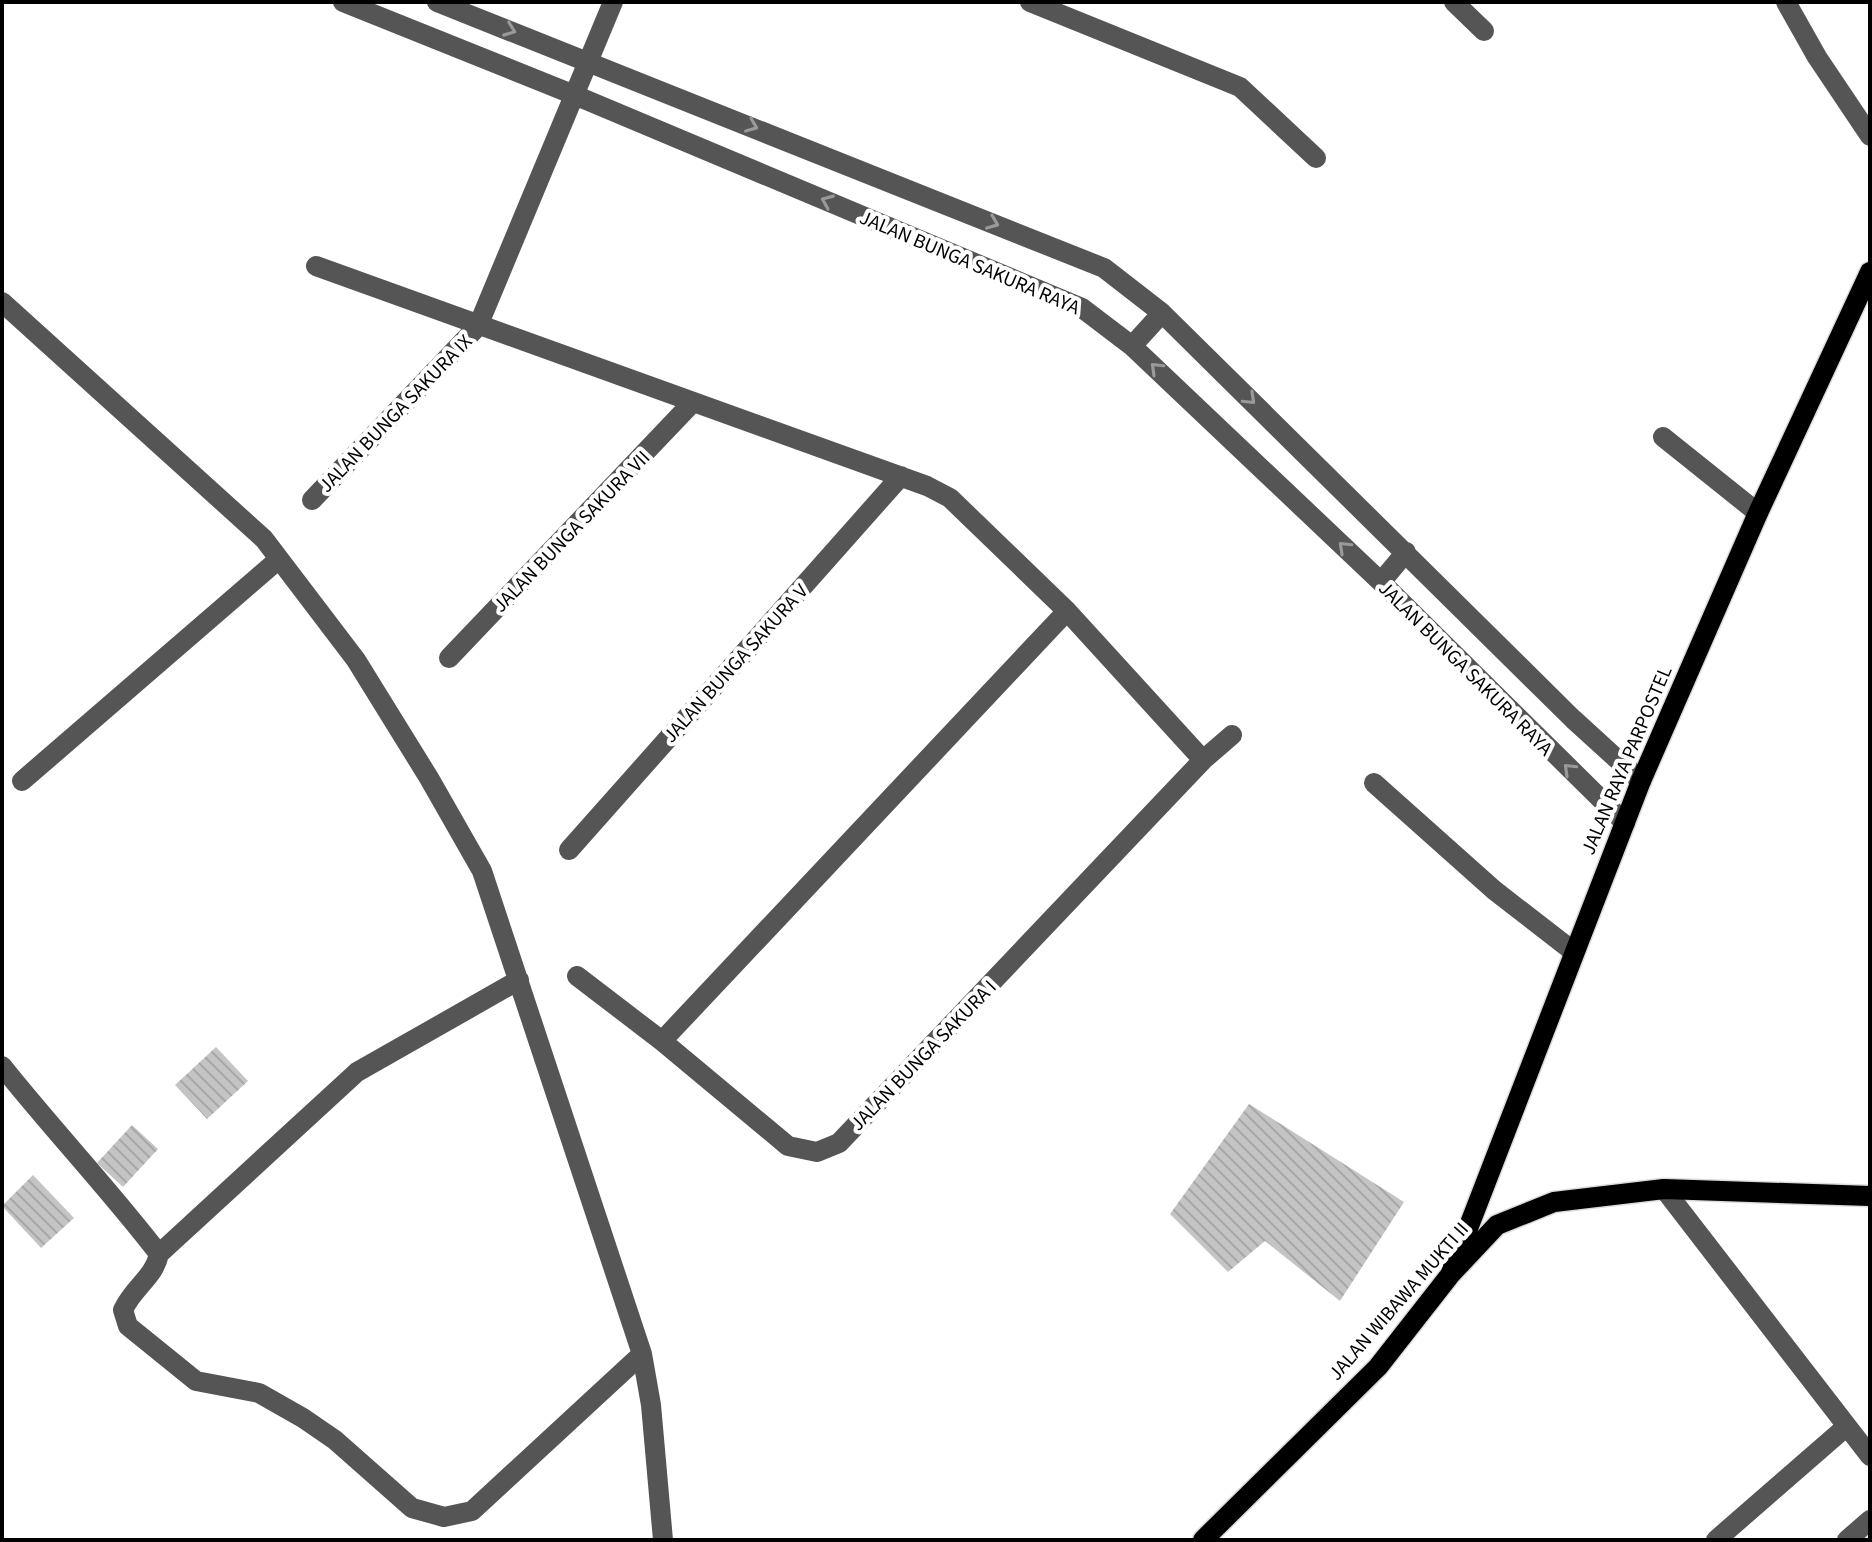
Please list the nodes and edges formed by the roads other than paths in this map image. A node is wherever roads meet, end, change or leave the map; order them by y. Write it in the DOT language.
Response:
graph roads {
  1 [pos="343,2"];
  2 [pos="437,2"];
  3 [pos="613,2"];
  4 [pos="1030,2"];
  5 [pos="1454,2"];
  6 [pos="1786,2"];
  7 [pos="1484,31"];
  8 [pos="588,60"];
  9 [pos="572,94"];
  10 [pos="1870,136"];
  11 [pos="1316,158"];
  12 [pos="316,266"];
  13 [pos="1870,272"];
  14 [pos="2,302"];
  15 [pos="1162,313"];
  16 [pos="478,326"];
  17 [pos="1132,346"];
  18 [pos="692,403"];
  19 [pos="1663,437"];
  20 [pos="901,476"];
  21 [pos="312,500"];
  22 [pos="1758,513"];
  23 [pos="1406,552"];
  24 [pos="279,559"];
  25 [pos="1381,582"];
  26 [pos="1067,611"];
  27 [pos="449,658"];
  28 [pos="1232,735"];
  29 [pos="1203,760"];
  30 [pos="22,781"];
  31 [pos="1641,781"];
  32 [pos="1374,783"];
  33 [pos="1625,823"];
  34 [pos="569,850"];
  35 [pos="1574,952"];
  36 [pos="577,976"];
  37 [pos="519,980"];
  38 [pos="662,1041"];
  39 [pos="2,1066"];
  40 [pos="1664,1189"];
  41 [pos="1870,1196"];
  42 [pos="159,1254"];
  43 [pos="1450,1275"];
  44 [pos="642,1354"];
  45 [pos="1847,1426"];
  46 [pos="1870,1456"];
  47 [pos="1870,1520"];
  48 [pos="663,1540"];
  49 [pos="1203,1540"];
  50 [pos="1716,1540"];
  51 [pos="1847,1540"];
  1 -- 9 [label="street, JALAN BUNGA SAKURA RAYA"];
  2 -- 8 [label="street, JALAN BUNGA SAKURA RAYA, one-way"];
  3 -- 8 [label="street"];
  4 -- 11 [label="street"];
  5 -- 7 [label="street"];
  6 -- 10 [label="street"];
  8 -- 9 [label="street"];
  8 -- 15 [label="street, JALAN BUNGA SAKURA RAYA, one-way"];
  9 -- 16 [label="street"];
  17 -- 9 [label="street, JALAN BUNGA SAKURA RAYA, one-way"];
  12 -- 16 [label="street"];
  13 -- 22 [label="main road, JALAN RAYA PARPOSTEL"];
  14 -- 24 [label="street"];
  15 -- 17 [label="street"];
  15 -- 23 [label="street, JALAN BUNGA SAKURA RAYA, one-way"];
  16 -- 18 [label="street"];
  16 -- 21 [label="street, JALAN BUNGA SAKURA IX"];
  25 -- 17 [label="street, JALAN BUNGA SAKURA RAYA, one-way"];
  18 -- 20 [label="street"];
  18 -- 27 [label="street, JALAN BUNGA SAKURA VII"];
  19 -- 22 [label="street"];
  20 -- 26 [label="street"];
  20 -- 34 [label="street, JALAN BUNGA SAKURA V"];
  22 -- 31 [label="main road, JALAN RAYA PARPOSTEL"];
  23 -- 25 [label="street"];
  23 -- 31 [label="street, JALAN BUNGA SAKURA RAYA"];
  24 -- 30 [label="street"];
  24 -- 37 [label="street"];
  33 -- 25 [label="street, JALAN BUNGA SAKURA RAYA, one-way"];
  26 -- 29 [label="street"];
  26 -- 38 [label="street"];
  28 -- 29 [label="street, JALAN BUNGA SAKURA I"];
  29 -- 38 [label="street, JALAN BUNGA SAKURA I"];
  31 -- 33 [label="main road, JALAN RAYA PARPOSTEL"];
  32 -- 35 [label="street"];
  33 -- 35 [label="main road, JALAN RAYA PARPOSTEL"];
  35 -- 43 [label="main road, JALAN RAYA PARPOSTEL"];
  36 -- 38 [label="street, JALAN BUNGA SAKURA I"];
  37 -- 42 [label="street"];
  37 -- 44 [label="street"];
  39 -- 42 [label="street"];
  40 -- 41 [label="main road, JALAN WIBAWA MUKTI II"];
  40 -- 43 [label="main road, JALAN WIBAWA MUKTI II"];
  40 -- 45 [label="street"];
  42 -- 44 [label="street"];
  43 -- 49 [label="main road, JALAN WIBAWA MUKTI II"];
  44 -- 48 [label="street"];
  45 -- 46 [label="street"];
  45 -- 50 [label="street"];
  47 -- 51 [label="street"];
}
